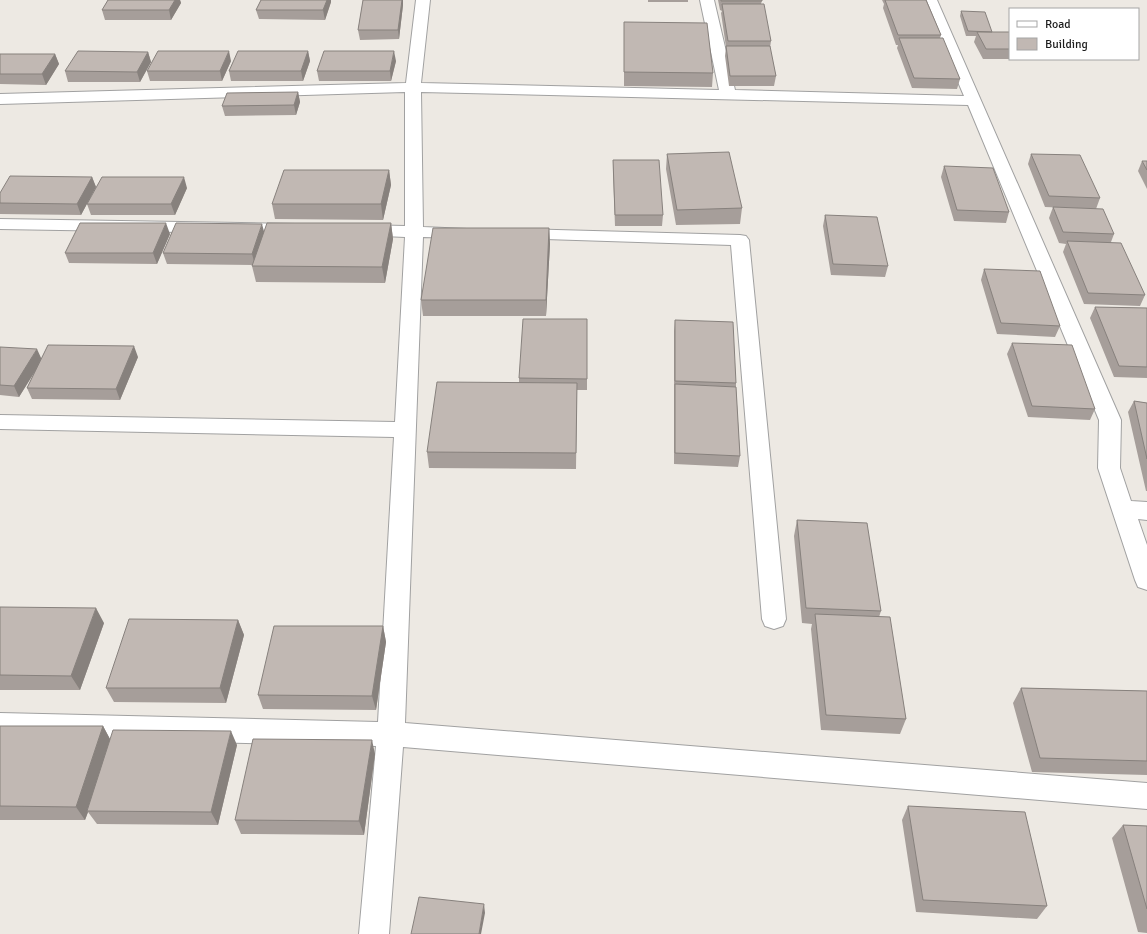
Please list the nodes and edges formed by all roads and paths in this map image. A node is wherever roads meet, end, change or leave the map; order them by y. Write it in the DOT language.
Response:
graph roads {
  1 [pos="422,0"];
  2 [pos="707,0"];
  3 [pos="930,0"];
  4 [pos="413,87"];
  5 [pos="728,95"];
  6 [pos="0,99"];
  7 [pos="973,101"];
  8 [pos="0,224"];
  9 [pos="311,230"];
  10 [pos="342,230"];
  11 [pos="414,231"];
  12 [pos="478,233"];
  13 [pos="502,234"];
  14 [pos="0,422"];
  15 [pos="406,430"];
  16 [pos="1122,508"];
  17 [pos="1147,511"];
  18 [pos="1147,580"];
  19 [pos="774,619"];
  20 [pos="0,725"];
  21 [pos="391,734"];
  22 [pos="1147,796"];
  23 [pos="374,934"];
  1 -- 4 [label="street"];
  2 -- 5 [label="street"];
  3 -- 7 [label="street"];
  4 -- 5 [label="street"];
  4 -- 6 [label="street"];
  4 -- 11 [label="street"];
  5 -- 7 [label="street"];
  7 -- 16 [label="street"];
  8 -- 9 [label="street"];
  10 -- 11 [label="street"];
  11 -- 12 [label="street"];
  11 -- 15 [label="street"];
  13 -- 19 [label="street"];
  14 -- 15 [label="street"];
  15 -- 21 [label="street"];
  16 -- 17 [label="street"];
  16 -- 18 [label="street"];
  20 -- 21 [label="street"];
  21 -- 22 [label="street"];
  21 -- 23 [label="street"];
}
